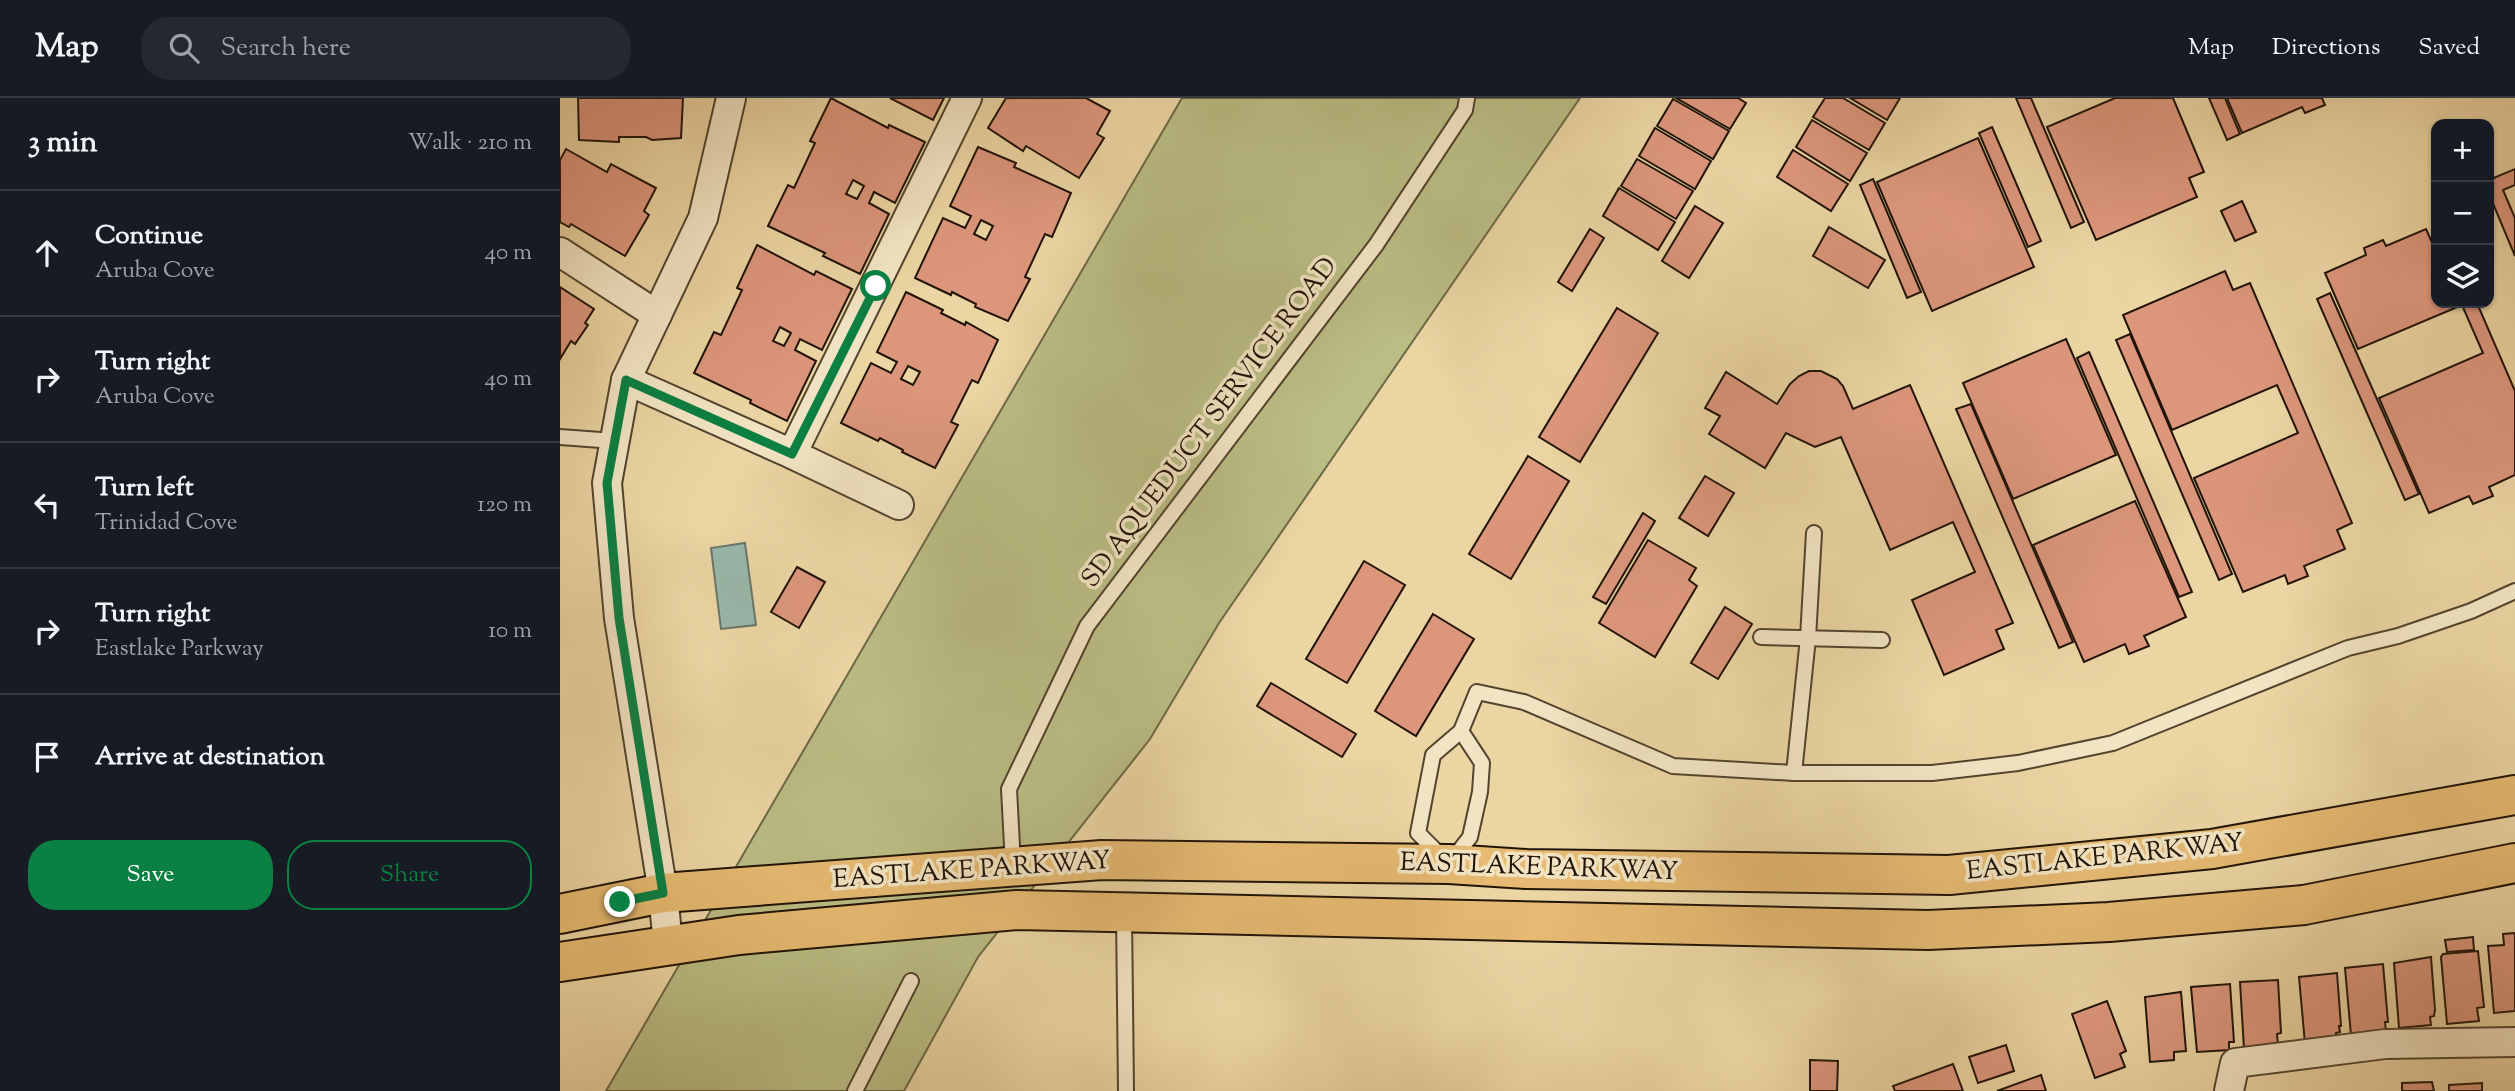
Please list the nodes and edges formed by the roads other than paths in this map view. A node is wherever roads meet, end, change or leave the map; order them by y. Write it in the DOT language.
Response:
graph roads {
  1 [pos="731,98"];
  2 [pos="967,98"];
  3 [pos="1467,98"];
  4 [pos="560,252"];
  5 [pos="657,315"];
  6 [pos="626,380"];
  7 [pos="560,437"];
  8 [pos="614,441"];
  9 [pos="792,454"];
  10 [pos="899,505"];
  11 [pos="1814,533"];
  12 [pos="2515,591"];
  13 [pos="1760,637"];
  14 [pos="1808,638"];
  15 [pos="1882,640"];
  16 [pos="1461,731"];
  17 [pos="1794,773"];
  18 [pos="2515,795"];
  19 [pos="2515,863"];
  20 [pos="1449,864"];
  21 [pos="1013,866"];
  22 [pos="663,893"];
  23 [pos="1124,913"];
  24 [pos="560,914"];
  25 [pos="1441,920"];
  26 [pos="668,945"];
  27 [pos="560,962"];
  28 [pos="911,981"];
  29 [pos="2515,1042"];
  30 [pos="855,1091"];
  31 [pos="1126,1091"];
  32 [pos="2229,1091"];
  1 -- 5 [label="street"];
  2 -- 9 [label="street"];
  3 -- 21 [label="lane, SD AQUEDUCT SERVICE ROAD"];
  4 -- 5 [label="street"];
  5 -- 6 [label="street"];
  6 -- 8 [label="street"];
  6 -- 9 [label="street"];
  7 -- 8 [label="lane"];
  8 -- 22 [label="street"];
  9 -- 10 [label="street"];
  11 -- 14 [label="lane"];
  12 -- 17 [label="lane"];
  13 -- 14 [label="lane"];
  14 -- 15 [label="lane"];
  14 -- 17 [label="lane"];
  16 -- 17 [label="lane"];
  16 -- 20 [label="lane"];
  16 -- 20 [label="lane"];
  18 -- 20 [label="main road, EASTLAKE PARKWAY"];
  19 -- 25 [label="main road, EASTLAKE PARKWAY"];
  20 -- 21 [label="main road, EASTLAKE PARKWAY"];
  20 -- 25 [label="main road"];
  21 -- 22 [label="main road, EASTLAKE PARKWAY"];
  22 -- 24 [label="main road, EASTLAKE PARKWAY"];
  22 -- 26 [label="street"];
  23 -- 25 [label="main road, EASTLAKE PARKWAY"];
  23 -- 26 [label="main road, EASTLAKE PARKWAY"];
  23 -- 31 [label="lane"];
  26 -- 27 [label="main road, EASTLAKE PARKWAY"];
  28 -- 30 [label="lane"];
  29 -- 32 [label="street"];
}
